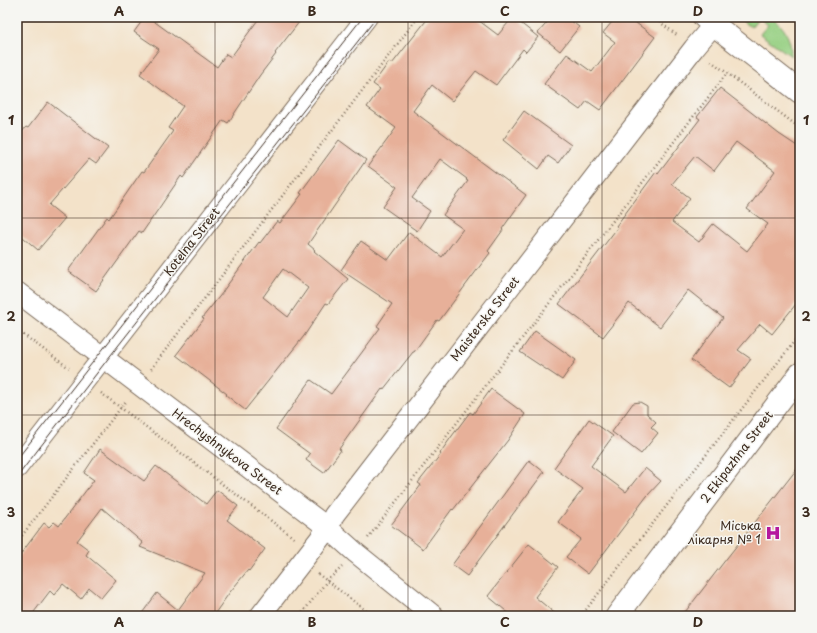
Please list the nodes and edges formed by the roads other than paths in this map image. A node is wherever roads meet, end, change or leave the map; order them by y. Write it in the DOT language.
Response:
graph roads {
  1 [pos="367,17"];
  2 [pos="709,21"];
  3 [pos="800,92"];
  4 [pos="17,292"];
  5 [pos="103,356"];
  6 [pos="800,374"];
  7 [pos="17,468"];
  8 [pos="328,528"];
  9 [pos="260,616"];
  10 [pos="434,616"];
  11 [pos="617,616"];
  1 -- 5 [label="street, Kotelna Street"];
  2 -- 3 [label="street"];
  2 -- 8 [label="street, Maisterska Street"];
  4 -- 5 [label="street, Hrechyshnykova Street"];
  5 -- 7 [label="street, Kotelna Street"];
  5 -- 8 [label="street, Hrechyshnykova Street"];
  6 -- 11 [label="street, 2 Ekipazhna Street"];
  8 -- 9 [label="street, Maisterska Street"];
  8 -- 10 [label="street, Hrechyshnykova Street"];
}
